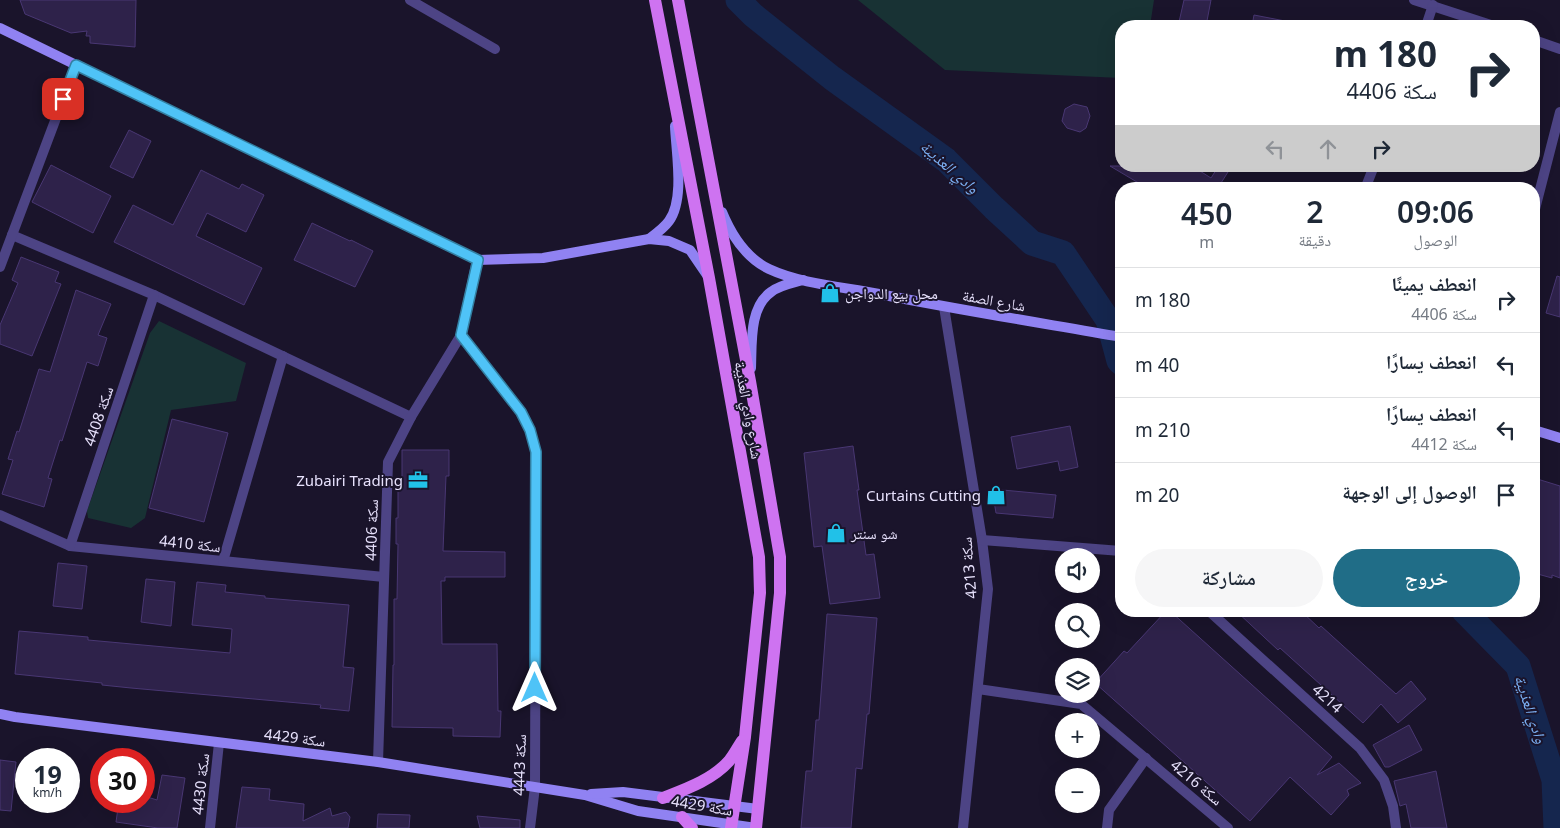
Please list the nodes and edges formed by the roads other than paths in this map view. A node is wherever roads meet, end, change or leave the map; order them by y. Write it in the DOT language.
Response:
graph roads {
  1 [pos="410,0"];
  2 [pos="655,0"];
  3 [pos="678,0"];
  4 [pos="1414,0"];
  5 [pos="1433,5"];
  6 [pos="1428,20"];
  7 [pos="1477,20"];
  8 [pos="0,28"];
  9 [pos="1540,42"];
  10 [pos="495,49"];
  11 [pos="1560,49"];
  12 [pos="76,65"];
  13 [pos="674,101"];
  14 [pos="1560,112"];
  15 [pos="1540,190"];
  16 [pos="716,199"];
  17 [pos="12,235"];
  18 [pos="650,239"];
  19 [pos="478,260"];
  20 [pos="0,267"];
  21 [pos="709,278"];
  22 [pos="803,280"];
  23 [pos="154,295"];
  24 [pos="944,307"];
  25 [pos="461,335"];
  26 [pos="1115,336"];
  27 [pos="283,356"];
  28 [pos="750,380"];
  29 [pos="411,417"];
  30 [pos="1540,432"];
  31 [pos="1560,438"];
  32 [pos="0,515"];
  33 [pos="982,540"];
  34 [pos="70,546"];
  35 [pos="1115,551"];
  36 [pos="222,562"];
  37 [pos="384,578"];
  38 [pos="1216,617"];
  39 [pos="978,689"];
  40 [pos="0,714"];
  41 [pos="745,737"];
  42 [pos="219,743"];
  43 [pos="1146,758"];
  44 [pos="378,762"];
  45 [pos="535,787"];
  46 [pos="585,795"];
  47 [pos="664,798"];
  48 [pos="734,806"];
  49 [pos="758,809"];
  50 [pos="682,817"];
  51 [pos="731,826"];
  52 [pos="210,828"];
  53 [pos="530,828"];
  54 [pos="692,828"];
  55 [pos="756,828"];
  56 [pos="963,828"];
  57 [pos="1107,828"];
  58 [pos="1228,828"];
  59 [pos="1396,828"];
  1 -- 10 [label="street"];
  2 -- 13 [label="main road, شارع وادي العذيبة"];
  3 -- 16 [label="main road, شارع وادي العذيبة"];
  4 -- 5 [label="street"];
  5 -- 6 [label="street"];
  5 -- 7 [label="street"];
  8 -- 12 [label="street"];
  9 -- 11 [label="street"];
  12 -- 17 [label="street"];
  12 -- 19 [label="street"];
  13 -- 18 [label="street"];
  13 -- 21 [label="main road, شارع وادي العذيبة"];
  14 -- 15 [label="street"];
  16 -- 22 [label="street, شارع الصفة"];
  16 -- 28 [label="main road, شارع وادي العذيبة"];
  17 -- 20 [label="street"];
  17 -- 23 [label="street"];
  18 -- 19 [label="street"];
  18 -- 21 [label="street"];
  19 -- 25 [label="street, سكة 4406"];
  21 -- 41 [label="main road, شارع وادي العذيبة"];
  22 -- 24 [label="street, شارع الصفة"];
  22 -- 28 [label="street, شارع الصفة"];
  23 -- 27 [label="street"];
  23 -- 34 [label="street, سكة 4408"];
  24 -- 26 [label="street, شارع الصفة"];
  24 -- 33 [label="street, سكة 4213"];
  25 -- 29 [label="street, سكة 4406"];
  25 -- 45 [label="street, سكة 4443"];
  27 -- 29 [label="street"];
  27 -- 36 [label="street"];
  28 -- 49 [label="main road, شارع وادي العذيبة"];
  29 -- 37 [label="street, سكة 4406"];
  30 -- 31 [label="street"];
  32 -- 34 [label="street, سكة 4410"];
  33 -- 35 [label="street"];
  33 -- 39 [label="street, سكة 4213"];
  34 -- 36 [label="street, سكة 4410"];
  36 -- 37 [label="street, سكة 4410"];
  37 -- 44 [label="street, سكة 4406"];
  38 -- 59 [label="street, 4214"];
  39 -- 43 [label="street, سكة 4216"];
  39 -- 56 [label="street, سكة 4213"];
  40 -- 42 [label="street, سكة 4429"];
  41 -- 47 [label="main road"];
  41 -- 48 [label="main road, شارع وادي العذيبة"];
  42 -- 44 [label="street, سكة 4429"];
  42 -- 52 [label="street, سكة 4430"];
  43 -- 57 [label="street"];
  43 -- 58 [label="street, سكة 4216"];
  44 -- 45 [label="street, سكة 4429"];
  45 -- 46 [label="street, سكة 4429"];
  45 -- 53 [label="street, سكة 4443"];
  46 -- 47 [label="street, سكة 4429"];
  46 -- 50 [label="street, سكة 4429"];
  47 -- 48 [label="street, سكة 4429"];
  48 -- 49 [label="street, سكة 4429"];
  48 -- 51 [label="main road, شارع وادي العذيبة"];
  49 -- 55 [label="main road, شارع وادي العذيبة"];
  50 -- 51 [label="street, سكة 4429"];
  50 -- 54 [label="main road"];
  51 -- 55 [label="street, سكة 4429"];
}
